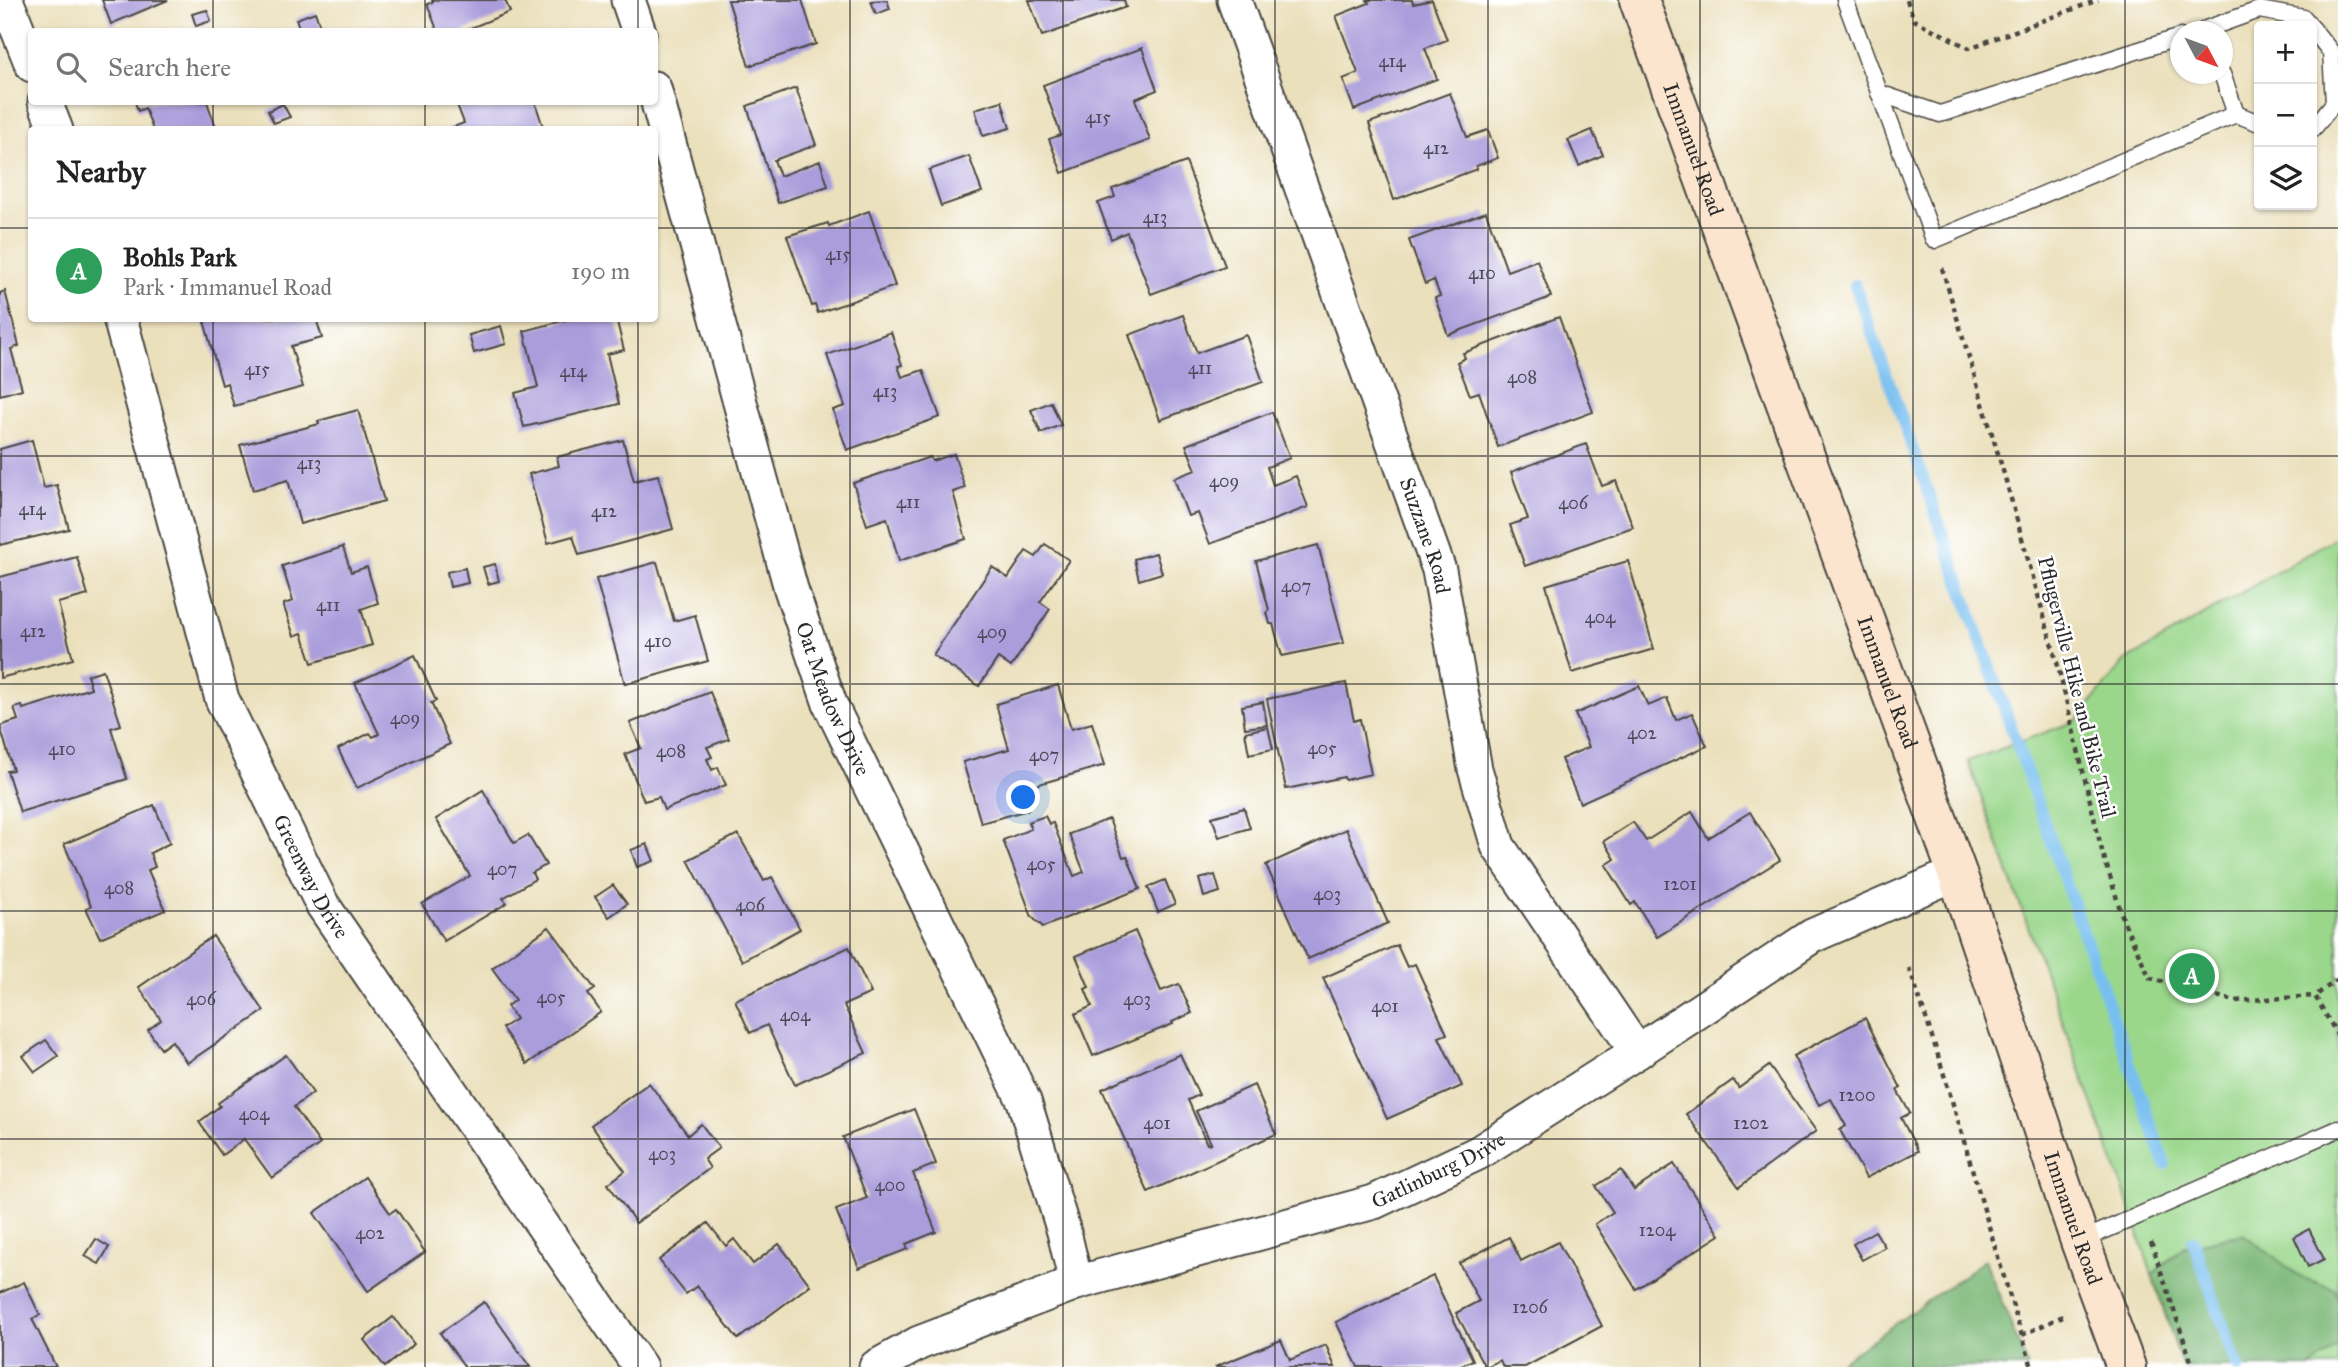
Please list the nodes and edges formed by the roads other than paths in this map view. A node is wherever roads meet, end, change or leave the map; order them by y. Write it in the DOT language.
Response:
graph roads {
  1 [pos="6,0"];
  2 [pos="628,0"];
  3 [pos="1234,0"];
  4 [pos="1639,0"];
  5 [pos="1845,0"];
  6 [pos="2230,21"];
  7 [pos="2306,21"];
  8 [pos="638,28"];
  9 [pos="2317,34"];
  10 [pos="2170,40"];
  11 [pos="28,55"];
  12 [pos="2226,84"];
  13 [pos="1879,93"];
  14 [pos="658,103"];
  15 [pos="46,105"];
  16 [pos="2236,114"];
  17 [pos="2254,121"];
  18 [pos="2317,124"];
  19 [pos="54,126"];
  20 [pos="121,322"];
  21 [pos="1957,873"];
  22 [pos="1637,1052"];
  23 [pos="2338,1129"];
  24 [pos="2080,1241"];
  25 [pos="1076,1283"];
  26 [pos="640,1367"];
  27 [pos="876,1367"];
  28 [pos="2126,1367"];
  1 -- 11 [label="street"];
  2 -- 8 [label="street"];
  3 -- 22 [label="street, Suzzane Road"];
  4 -- 21 [label="street, Immanuel Road"];
  5 -- 13 [label="lane"];
  6 -- 7 [label="lane"];
  9 -- 18 [label="lane"];
  10 -- 13 [label="lane"];
  12 -- 16 [label="lane"];
  13 -- 16 [label="lane"];
  14 -- 25 [label="street, Oat Meadow Drive"];
  15 -- 19 [label="street"];
  16 -- 17 [label="lane"];
  20 -- 26 [label="street, Greenway Drive"];
  21 -- 22 [label="street, Gatlinburg Drive"];
  21 -- 24 [label="street, Immanuel Road"];
  22 -- 25 [label="street, Gatlinburg Drive"];
  23 -- 24 [label="lane"];
  24 -- 28 [label="street, Immanuel Road"];
  25 -- 27 [label="street, Gatlinburg Drive"];
}
